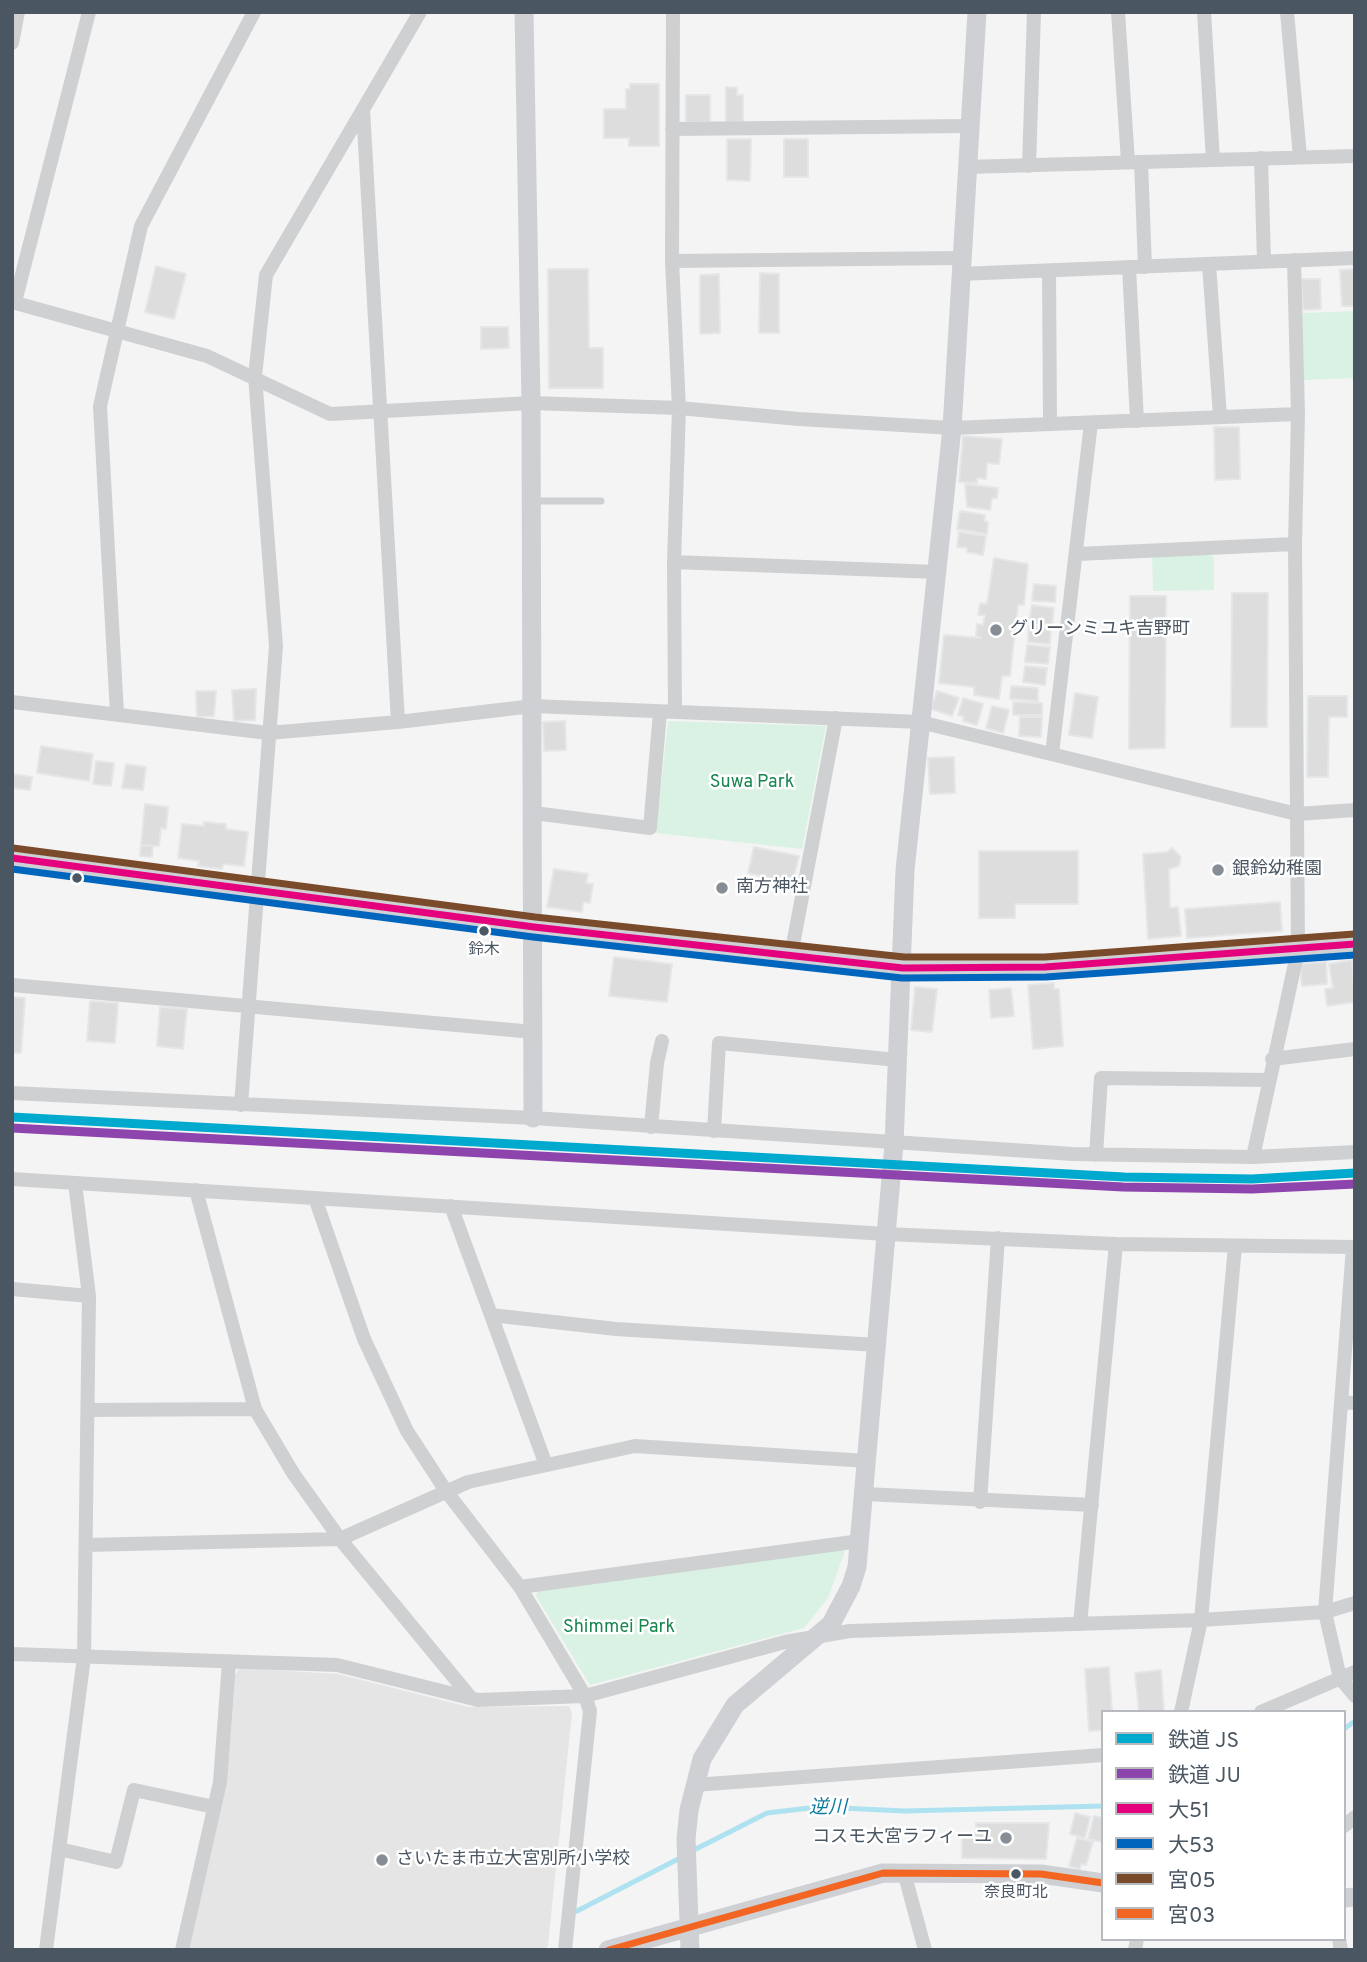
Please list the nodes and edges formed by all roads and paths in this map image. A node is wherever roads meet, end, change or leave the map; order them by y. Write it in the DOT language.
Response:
graph roads {
  1 [pos="18,12"];
  2 [pos="89,12"];
  3 [pos="252,12"];
  4 [pos="264,12"];
  5 [pos="420,12"];
  6 [pos="524,12"];
  7 [pos="673,12"];
  8 [pos="977,12"];
  9 [pos="1034,12"];
  10 [pos="1118,12"];
  11 [pos="1204,12"];
  12 [pos="1287,12"];
  13 [pos="12,43"];
  14 [pos="363,108"];
  15 [pos="969,126"];
  16 [pos="672,129"];
  17 [pos="1355,156"];
  18 [pos="1300,157"];
  19 [pos="1261,158"];
  20 [pos="1213,160"];
  21 [pos="1134,162"];
  22 [pos="1029,166"];
  23 [pos="967,167"];
  24 [pos="1355,258"];
  25 [pos="1294,260"];
  26 [pos="672,261"];
  27 [pos="1264,261"];
  28 [pos="1209,264"];
  29 [pos="960,266"];
  30 [pos="1129,267"];
  31 [pos="1145,267"];
  32 [pos="1049,271"];
  33 [pos="14,302"];
  34 [pos="119,331"];
  35 [pos="255,376"];
  36 [pos="531,403"];
  37 [pos="679,408"];
  38 [pos="381,412"];
  39 [pos="1298,414"];
  40 [pos="1220,416"];
  41 [pos="1137,421"];
  42 [pos="1050,422"];
  43 [pos="1091,424"];
  44 [pos="952,428"];
  45 [pos="532,501"];
  46 [pos="601,501"];
  47 [pos="1294,544"];
  48 [pos="1077,554"];
  49 [pos="674,562"];
  50 [pos="937,572"];
  51 [pos="12,702"];
  52 [pos="533,706"];
  53 [pos="667,712"];
  54 [pos="117,714"];
  55 [pos="835,718"];
  56 [pos="398,722"];
  57 [pos="920,722"];
  58 [pos="268,733"];
  59 [pos="1052,754"];
  60 [pos="1355,810"];
  61 [pos="534,813"];
  62 [pos="1297,814"];
  63 [pos="12,858"];
  64 [pos="257,888"];
  65 [pos="534,927"];
  66 [pos="1355,944"];
  67 [pos="1298,950"];
  68 [pos="791,955"];
  69 [pos="903,968"];
  70 [pos="12,985"];
  71 [pos="248,1005"];
  72 [pos="534,1032"];
  73 [pos="662,1041"];
  74 [pos="1355,1049"];
  75 [pos="1272,1059"];
  76 [pos="898,1060"];
  77 [pos="1268,1080"];
  78 [pos="12,1093"];
  79 [pos="241,1105"];
  80 [pos="533,1118"];
  81 [pos="652,1127"];
  82 [pos="714,1131"];
  83 [pos="894,1144"];
  84 [pos="1355,1152"];
  85 [pos="1096,1155"];
  86 [pos="1253,1157"];
  87 [pos="12,1179"];
  88 [pos="75,1183"];
  89 [pos="196,1190"];
  90 [pos="315,1198"];
  91 [pos="451,1206"];
  92 [pos="886,1234"];
  93 [pos="998,1238"];
  94 [pos="1116,1244"];
  95 [pos="1235,1246"];
  96 [pos="1354,1247"];
  97 [pos="12,1289"];
  98 [pos="89,1296"];
  99 [pos="491,1315"];
  100 [pos="878,1345"];
  101 [pos="1348,1402"];
  102 [pos="255,1409"];
  103 [pos="88,1410"];
  104 [pos="867,1461"];
  105 [pos="546,1465"];
  106 [pos="446,1491"];
  107 [pos="865,1494"];
  108 [pos="980,1502"];
  109 [pos="1092,1505"];
  110 [pos="340,1539"];
  111 [pos="860,1541"];
  112 [pos="86,1545"];
  113 [pos="520,1587"];
  114 [pos="1355,1603"];
  115 [pos="1325,1612"];
  116 [pos="1201,1620"];
  117 [pos="1080,1624"];
  118 [pos="817,1637"];
  119 [pos="12,1654"];
  120 [pos="84,1657"];
  121 [pos="229,1662"];
  122 [pos="1355,1672"];
  123 [pos="1340,1678"];
  124 [pos="585,1696"];
  125 [pos="1355,1696"];
  126 [pos="471,1698"];
  127 [pos="1181,1710"];
  128 [pos="1266,1710"];
  129 [pos="1101,1755"];
  130 [pos="694,1785"];
  131 [pos="214,1807"];
  132 [pos="60,1849"];
  133 [pos="904,1872"];
  134 [pos="1101,1883"];
  135 [pos="689,1925"];
  136 [pos="923,1949"];
  137 [pos="46,1950"];
  138 [pos="182,1950"];
  139 [pos="565,1950"];
  140 [pos="608,1950"];
  141 [pos="690,1950"];
  1 -- 13 [label="street"];
  2 -- 33 [label="street"];
  3 -- 4 [label="street"];
  3 -- 34 [label="street"];
  5 -- 14 [label="street"];
  6 -- 36 [label="street"];
  7 -- 16 [label="street"];
  8 -- 15 [label="street"];
  9 -- 22 [label="street"];
  10 -- 21 [label="street"];
  11 -- 20 [label="street"];
  12 -- 18 [label="street"];
  14 -- 35 [label="street"];
  14 -- 38 [label="street"];
  15 -- 16 [label="street"];
  15 -- 23 [label="street"];
  16 -- 26 [label="street"];
  17 -- 18 [label="street"];
  18 -- 19 [label="street"];
  19 -- 20 [label="street"];
  19 -- 27 [label="street"];
  20 -- 21 [label="street"];
  21 -- 22 [label="street"];
  21 -- 31 [label="street"];
  22 -- 23 [label="street"];
  23 -- 29 [label="street"];
  24 -- 25 [label="street"];
  25 -- 27 [label="street"];
  25 -- 39 [label="street"];
  26 -- 29 [label="street"];
  26 -- 37 [label="street"];
  27 -- 28 [label="street"];
  28 -- 31 [label="street"];
  28 -- 40 [label="street"];
  29 -- 32 [label="street"];
  29 -- 44 [label="street"];
  30 -- 31 [label="street"];
  30 -- 32 [label="street"];
  30 -- 41 [label="street"];
  32 -- 42 [label="street"];
  33 -- 34 [label="street"];
  34 -- 35 [label="street"];
  34 -- 54 [label="street"];
  35 -- 38 [label="street"];
  35 -- 58 [label="street"];
  36 -- 37 [label="street"];
  36 -- 38 [label="street"];
  36 -- 45 [label="street"];
  37 -- 44 [label="street"];
  37 -- 49 [label="street"];
  38 -- 56 [label="street"];
  39 -- 40 [label="street"];
  39 -- 47 [label="street"];
  40 -- 41 [label="street"];
  41 -- 43 [label="street"];
  42 -- 43 [label="street"];
  42 -- 44 [label="street"];
  43 -- 48 [label="street"];
  44 -- 50 [label="street"];
  45 -- 46 [label="lane"];
  45 -- 52 [label="street"];
  47 -- 48 [label="street"];
  47 -- 62 [label="street"];
  48 -- 59 [label="street"];
  49 -- 50 [label="street"];
  49 -- 53 [label="street"];
  50 -- 57 [label="street"];
  51 -- 54 [label="street"];
  52 -- 53 [label="street"];
  52 -- 56 [label="street"];
  52 -- 61 [label="street"];
  53 -- 55 [label="street"];
  53 -- 61 [label="street"];
  54 -- 58 [label="street"];
  55 -- 57 [label="street"];
  55 -- 68 [label="street"];
  56 -- 58 [label="street"];
  57 -- 59 [label="street"];
  57 -- 69 [label="street"];
  58 -- 64 [label="street"];
  59 -- 62 [label="street"];
  60 -- 62 [label="street"];
  61 -- 65 [label="street"];
  62 -- 67 [label="street"];
  63 -- 64 [label="street"];
  64 -- 65 [label="street"];
  64 -- 71 [label="street"];
  65 -- 68 [label="street"];
  65 -- 72 [label="street"];
  66 -- 67 [label="street"];
  67 -- 69 [label="street"];
  67 -- 75 [label="street"];
  68 -- 69 [label="street"];
  69 -- 76 [label="street"];
  70 -- 71 [label="street"];
  71 -- 72 [label="street"];
  71 -- 79 [label="street"];
  72 -- 80 [label="street"];
  73 -- 81 [label="street"];
  74 -- 75 [label="street"];
  75 -- 77 [label="street"];
  76 -- 82 [label="street"];
  76 -- 83 [label="street"];
  77 -- 85 [label="street"];
  77 -- 86 [label="street"];
  78 -- 79 [label="street"];
  79 -- 80 [label="street"];
  80 -- 81 [label="street"];
  81 -- 82 [label="street"];
  82 -- 83 [label="street"];
  83 -- 85 [label="street"];
  83 -- 92 [label="street"];
  84 -- 86 [label="street"];
  85 -- 86 [label="street"];
  87 -- 88 [label="street"];
  88 -- 89 [label="street"];
  88 -- 98 [label="street"];
  89 -- 90 [label="street"];
  89 -- 102 [label="street"];
  90 -- 91 [label="street"];
  90 -- 106 [label="street"];
  91 -- 92 [label="street"];
  91 -- 99 [label="street"];
  92 -- 93 [label="street"];
  92 -- 100 [label="street"];
  93 -- 94 [label="street"];
  93 -- 108 [label="street"];
  94 -- 95 [label="street"];
  94 -- 109 [label="street"];
  95 -- 96 [label="street"];
  95 -- 116 [label="street"];
  96 -- 101 [label="street"];
  97 -- 98 [label="street"];
  98 -- 103 [label="street"];
  99 -- 100 [label="street"];
  99 -- 105 [label="street"];
  100 -- 104 [label="street"];
  101 -- 115 [label="street"];
  102 -- 103 [label="street"];
  102 -- 110 [label="street"];
  103 -- 112 [label="street"];
  104 -- 105 [label="street"];
  104 -- 107 [label="street"];
  105 -- 106 [label="street"];
  106 -- 110 [label="street"];
  106 -- 113 [label="street"];
  107 -- 108 [label="street"];
  107 -- 111 [label="street"];
  108 -- 109 [label="street"];
  109 -- 117 [label="street"];
  110 -- 112 [label="street"];
  110 -- 126 [label="street"];
  111 -- 113 [label="street"];
  111 -- 118 [label="street"];
  112 -- 120 [label="street"];
  113 -- 124 [label="street"];
  114 -- 115 [label="street"];
  115 -- 116 [label="street"];
  115 -- 123 [label="street"];
  116 -- 117 [label="street"];
  116 -- 127 [label="street"];
  117 -- 118 [label="street"];
  118 -- 124 [label="street"];
  118 -- 130 [label="street"];
  119 -- 120 [label="street"];
  120 -- 121 [label="street"];
  120 -- 132 [label="street"];
  121 -- 126 [label="street"];
  121 -- 131 [label="street"];
  122 -- 123 [label="street"];
  123 -- 125 [label="street"];
  123 -- 128 [label="street"];
  124 -- 126 [label="street"];
  124 -- 139 [label="street"];
  129 -- 130 [label="street"];
  130 -- 135 [label="street"];
  131 -- 132 [label="street"];
  131 -- 138 [label="street"];
  132 -- 137 [label="street"];
  133 -- 134 [label="street"];
  133 -- 135 [label="street"];
  133 -- 136 [label="street"];
  135 -- 140 [label="street"];
  135 -- 141 [label="street"];
}
